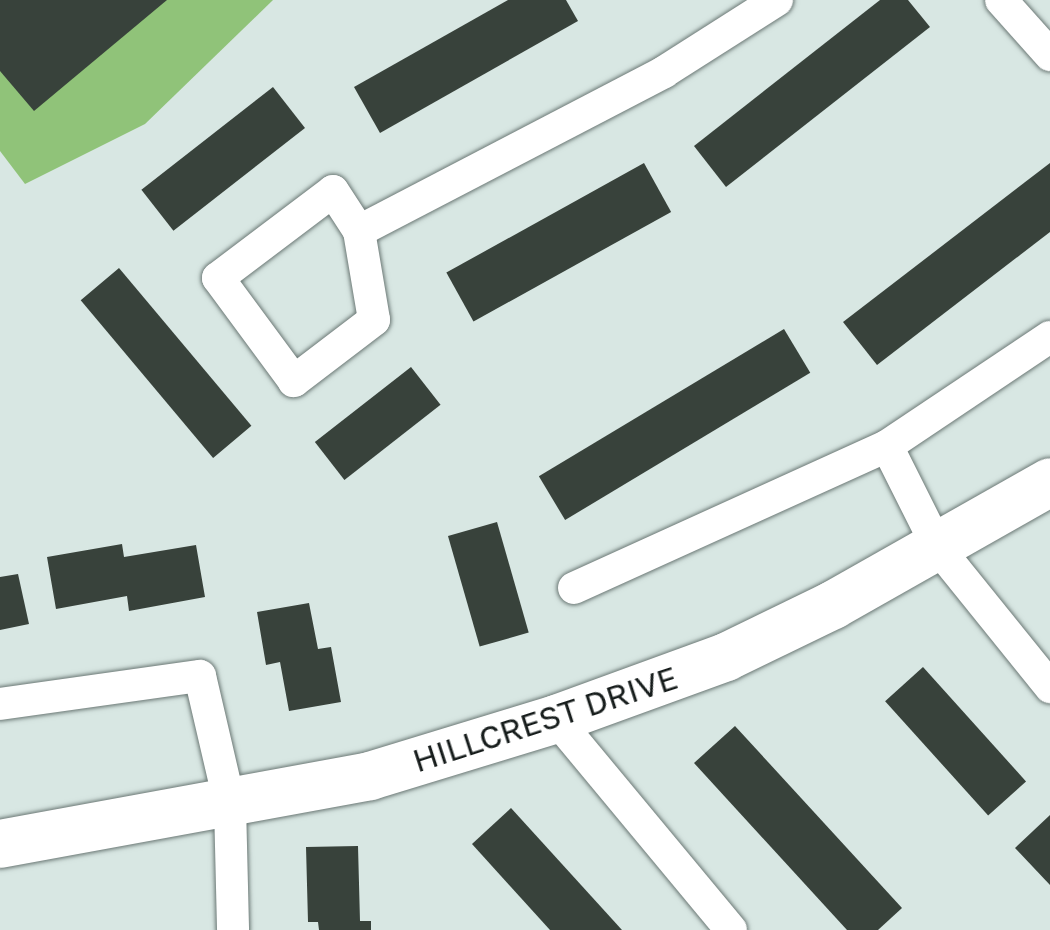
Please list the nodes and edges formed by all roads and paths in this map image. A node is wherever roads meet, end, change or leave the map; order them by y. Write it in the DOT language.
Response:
graph roads {
  1 [pos="778,0"];
  2 [pos="1001,0"];
  3 [pos="1050,54"];
  4 [pos="359,231"];
  5 [pos="1050,337"];
  6 [pos="887,446"];
  7 [pos="1050,482"];
  8 [pos="938,548"];
  9 [pos="574,588"];
  10 [pos="1050,687"];
  11 [pos="0,704"];
  12 [pos="556,719"];
  13 [pos="230,805"];
  14 [pos="0,844"];
  15 [pos="233,930"];
  16 [pos="731,930"];
  1 -- 4 [label="street"];
  2 -- 3 [label="street"];
  4 -- 4 [label="street"];
  5 -- 6 [label="street"];
  6 -- 8 [label="street"];
  6 -- 9 [label="street"];
  7 -- 8 [label="street, HILLCREST DRIVE"];
  8 -- 10 [label="street"];
  8 -- 12 [label="street, HILLCREST DRIVE"];
  11 -- 13 [label="street"];
  12 -- 13 [label="street, HILLCREST DRIVE"];
  12 -- 16 [label="street"];
  13 -- 14 [label="street, HILLCREST DRIVE"];
  13 -- 15 [label="street"];
}
